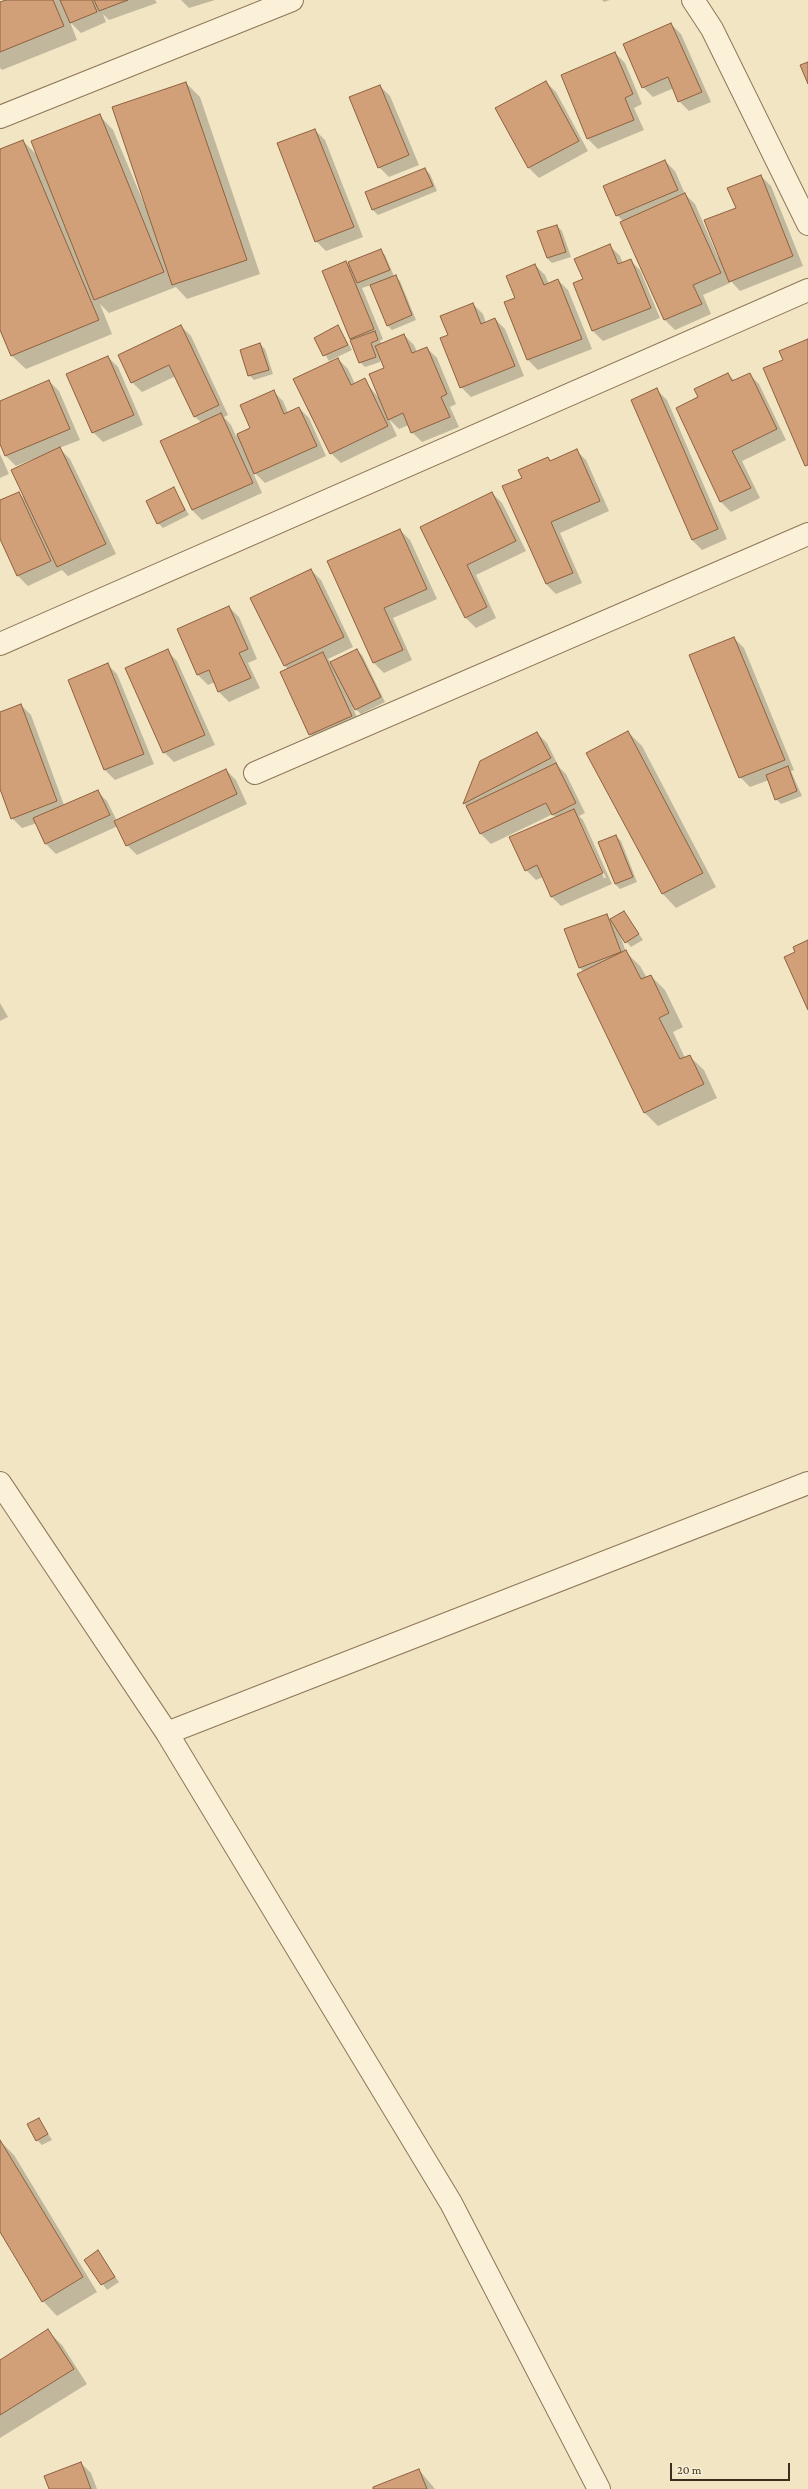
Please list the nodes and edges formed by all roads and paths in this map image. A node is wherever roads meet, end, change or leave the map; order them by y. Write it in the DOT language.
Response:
graph roads {
  1 [pos="292,0"];
  2 [pos="693,0"];
  3 [pos="0,117"];
  4 [pos="808,224"];
  5 [pos="808,290"];
  6 [pos="808,534"];
  7 [pos="0,644"];
  8 [pos="255,773"];
  9 [pos="0,1483"];
  10 [pos="808,1483"];
  11 [pos="167,1733"];
  12 [pos="599,2489"];
  1 -- 3 [label="street"];
  2 -- 4 [label="street"];
  5 -- 7 [label="street"];
  6 -- 8 [label="street"];
  9 -- 11 [label="street"];
  10 -- 11 [label="street"];
  11 -- 12 [label="street"];
}
